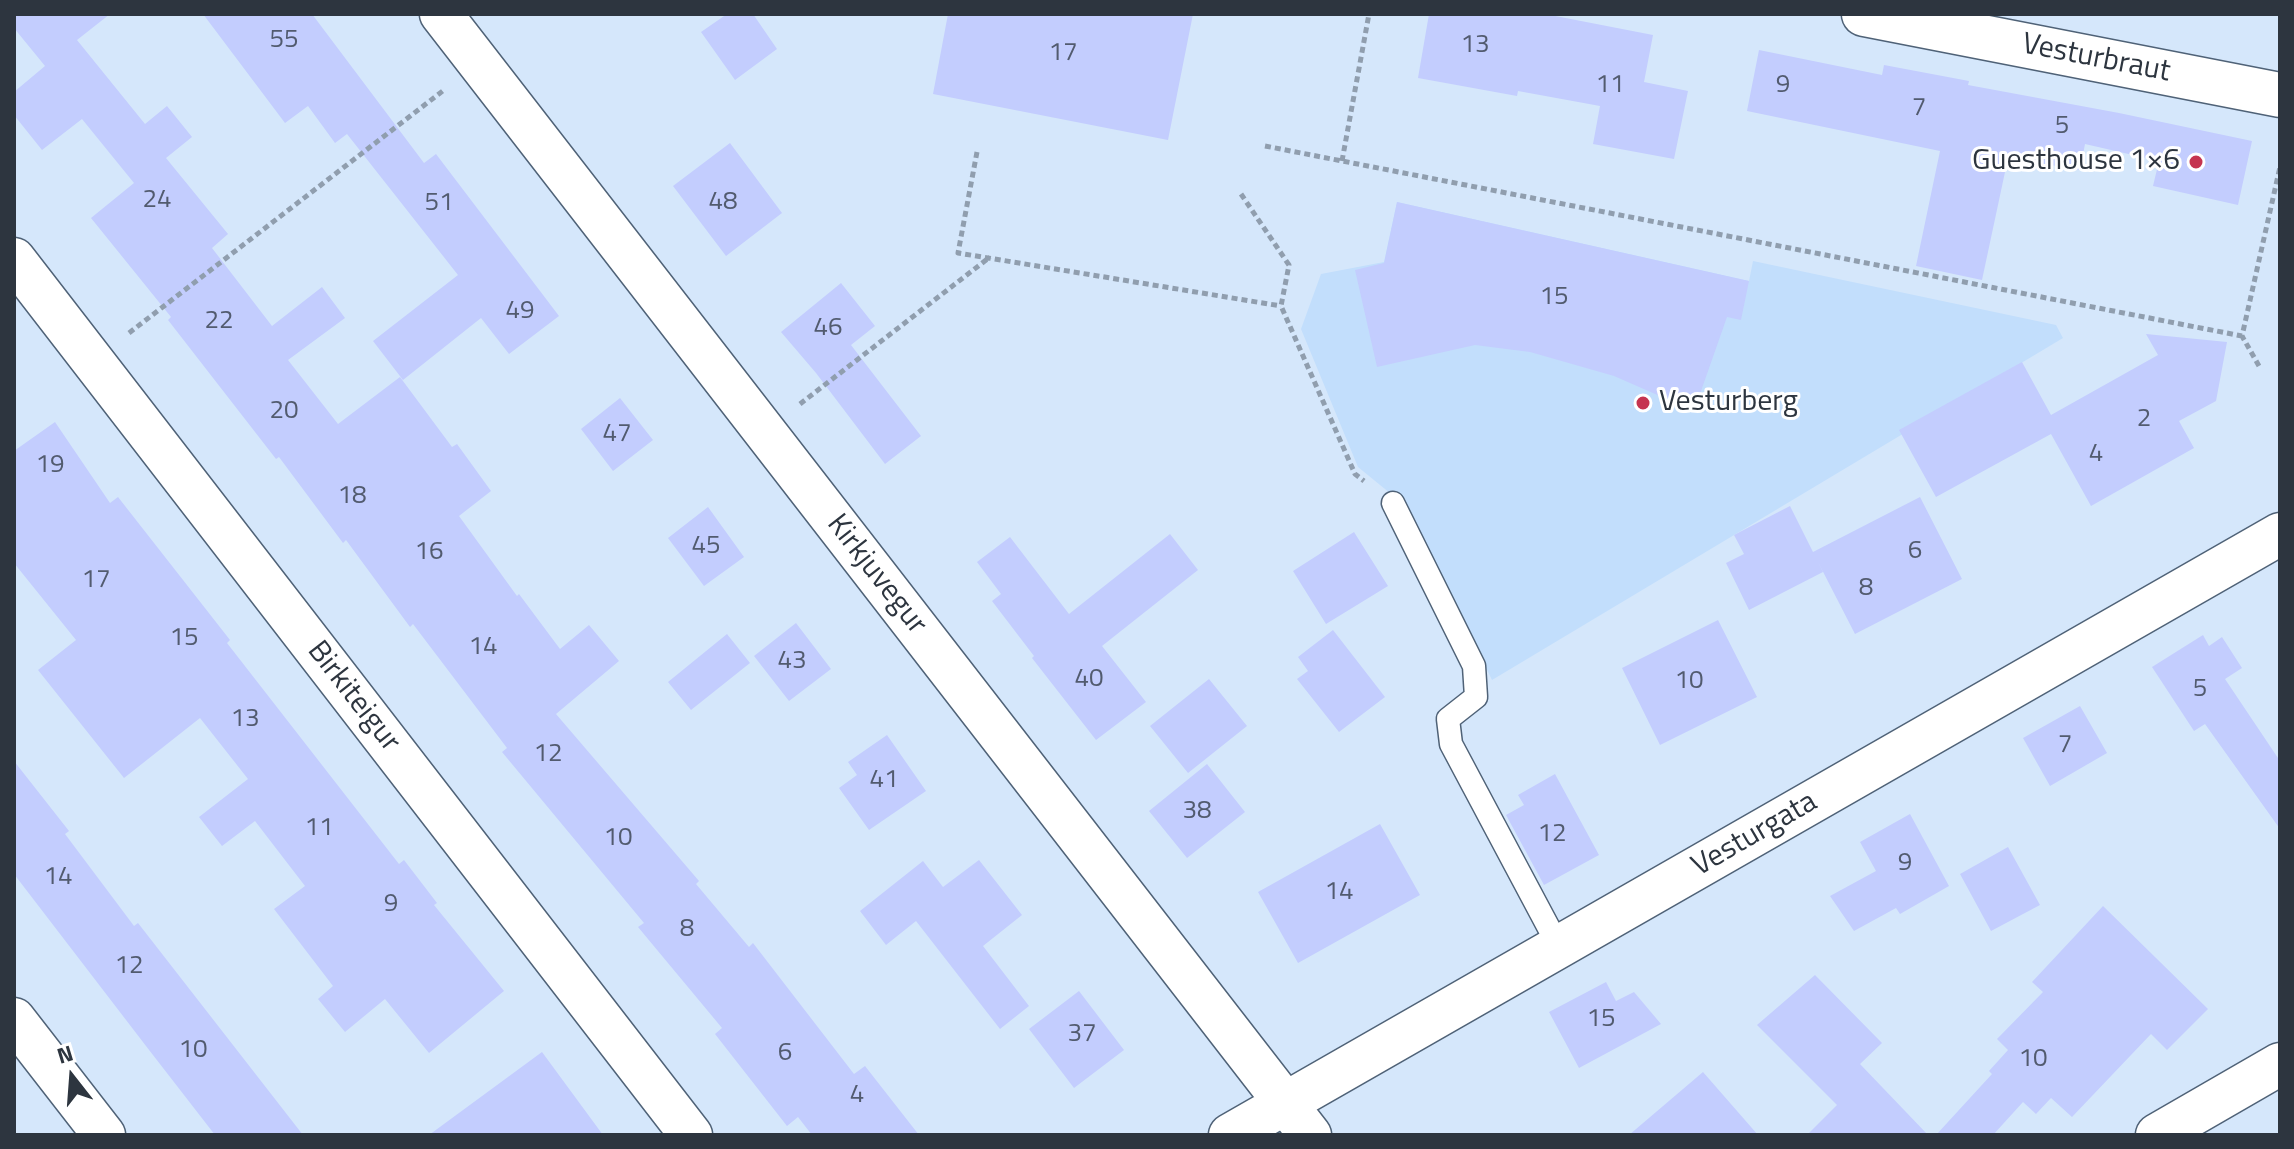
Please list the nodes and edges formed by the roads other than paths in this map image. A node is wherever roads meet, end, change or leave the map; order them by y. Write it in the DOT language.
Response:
graph roads {
  1 [pos="441,14"];
  2 [pos="1864,14"];
  3 [pos="2280,95"];
  4 [pos="14,259"];
  5 [pos="1393,503"];
  6 [pos="2275,546"];
  7 [pos="1559,947"];
  8 [pos="14,1019"];
  9 [pos="2280,1064"];
  10 [pos="1298,1119"];
  11 [pos="104,1135"];
  12 [pos="691,1135"];
  13 [pos="1230,1135"];
  14 [pos="2157,1135"];
  1 -- 10 [label="street, Kirkjuvegur"];
  2 -- 3 [label="street, Vesturbraut"];
  4 -- 12 [label="street, Birkiteigur"];
  5 -- 7 [label="lane"];
  6 -- 7 [label="street, Vesturgata"];
  7 -- 10 [label="street, Vesturgata"];
  8 -- 11 [label="street"];
  9 -- 14 [label="street"];
  10 -- 13 [label="street, Vesturgata"];
}
